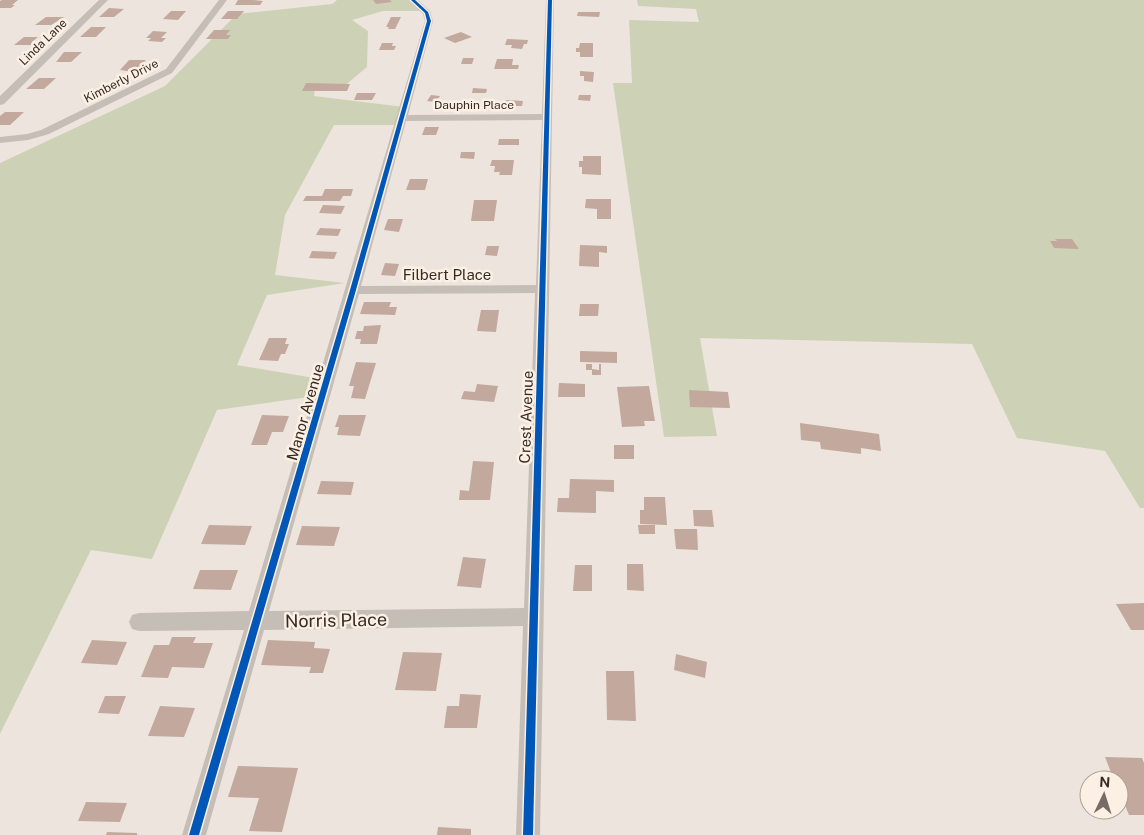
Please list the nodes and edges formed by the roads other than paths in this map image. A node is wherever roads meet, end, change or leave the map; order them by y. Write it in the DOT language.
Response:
graph roads {
  1 [pos="104,0"];
  2 [pos="223,0"];
  3 [pos="413,0"];
  4 [pos="550,0"];
  5 [pos="0,102"];
  6 [pos="547,117"];
  7 [pos="401,118"];
  8 [pos="0,140"];
  9 [pos="542,289"];
  10 [pos="353,290"];
  11 [pos="533,617"];
  12 [pos="257,621"];
  13 [pos="139,622"];
  14 [pos="194,835"];
  15 [pos="528,835"];
  1 -- 5 [label="street, Linda Lane"];
  2 -- 8 [label="street, Kimberly Drive"];
  3 -- 7 [label="street, Manor Avenue"];
  4 -- 6 [label="street, Crest Avenue"];
  6 -- 7 [label="street, Dauphin Place"];
  6 -- 9 [label="street, Crest Avenue"];
  7 -- 10 [label="street, Manor Avenue"];
  9 -- 10 [label="street, Filbert Place"];
  9 -- 11 [label="street, Crest Avenue"];
  10 -- 12 [label="street, Manor Avenue"];
  11 -- 12 [label="street, Norris Place"];
  11 -- 15 [label="street, Crest Avenue"];
  12 -- 13 [label="street, Norris Place"];
  12 -- 14 [label="street, Manor Avenue"];
}
